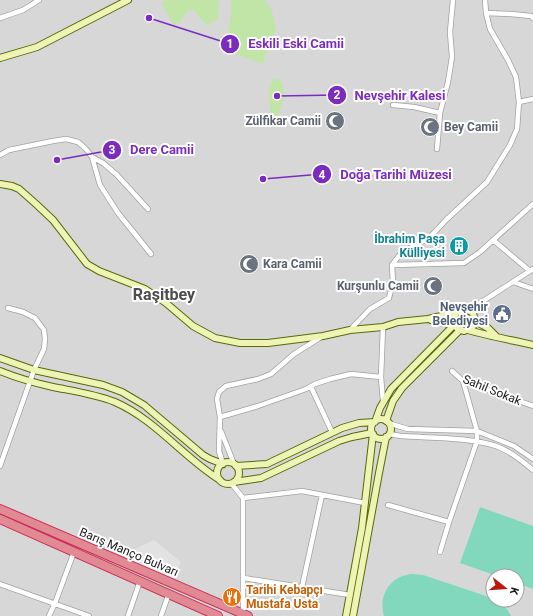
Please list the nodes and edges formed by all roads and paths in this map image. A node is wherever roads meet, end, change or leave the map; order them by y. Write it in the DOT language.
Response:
graph roads {
  1 [pos="39,0"];
  2 [pos="128,0"];
  3 [pos="453,0"];
  4 [pos="485,0"];
  5 [pos="486,13"];
  6 [pos="0,18"];
  7 [pos="533,18"];
  8 [pos="0,58"];
  9 [pos="533,99"];
  10 [pos="519,102"];
  11 [pos="393,105"];
  12 [pos="440,113"];
  13 [pos="437,149"];
  14 [pos="0,155"];
  15 [pos="92,157"];
  16 [pos="0,184"];
  17 [pos="533,204"];
  18 [pos="148,208"];
  19 [pos="493,240"];
  20 [pos="151,254"];
  21 [pos="392,265"];
  22 [pos="532,270"];
  23 [pos="513,282"];
  24 [pos="533,289"];
  25 [pos="8,308"];
  26 [pos="469,310"];
  27 [pos="455,313"];
  28 [pos="428,319"];
  29 [pos="475,321"];
  30 [pos="454,325"];
  31 [pos="383,326"];
  32 [pos="350,330"];
  33 [pos="460,330"];
  34 [pos="468,330"];
  35 [pos="323,336"];
  36 [pos="496,336"];
  37 [pos="533,345"];
  38 [pos="0,358"];
  39 [pos="34,370"];
  40 [pos="0,371"];
  41 [pos="452,371"];
  42 [pos="381,377"];
  43 [pos="31,381"];
  44 [pos="463,381"];
  45 [pos="311,387"];
  46 [pos="383,401"];
  47 [pos="533,406"];
  48 [pos="220,417"];
  49 [pos="375,422"];
  50 [pos="387,422"];
  51 [pos="220,427"];
  52 [pos="477,431"];
  53 [pos="332,432"];
  54 [pos="372,434"];
  55 [pos="388,436"];
  56 [pos="477,441"];
  57 [pos="533,459"];
  58 [pos="223,464"];
  59 [pos="235,465"];
  60 [pos="0,466"];
  61 [pos="533,470"];
  62 [pos="220,480"];
  63 [pos="233,483"];
  64 [pos="322,496"];
  65 [pos="243,498"];
  66 [pos="366,504"];
  67 [pos="388,504"];
  68 [pos="0,509"];
  69 [pos="0,519"];
  70 [pos="449,522"];
  71 [pos="74,552"];
  72 [pos="440,552"];
  73 [pos="244,578"];
  74 [pos="140,581"];
  75 [pos="0,584"];
  76 [pos="302,587"];
  77 [pos="169,593"];
  78 [pos="350,595"];
  79 [pos="55,603"];
  80 [pos="215,615"];
  81 [pos="245,615"];
  82 [pos="50,616"];
  83 [pos="90,616"];
  84 [pos="128,616"];
  85 [pos="162,616"];
  86 [pos="346,616"];
  87 [pos="354,616"];
  1 -- 6 [label="street"];
  2 -- 8 [label="street"];
  3 -- 12 [label="street"];
  4 -- 5 [label="street"];
  5 -- 7 [label="street"];
  5 -- 10 [label="street"];
  9 -- 10 [label="street"];
  10 -- 21 [label="street"];
  11 -- 12 [label="street"];
  12 -- 13 [label="street"];
  14 -- 15 [label="street"];
  15 -- 18 [label="street"];
  15 -- 20 [label="street"];
  16 -- 35 [label="street"];
  17 -- 19 [label="street"];
  19 -- 21 [label="street"];
  19 -- 22 [label="street"];
  21 -- 32 [label="street"];
  22 -- 23 [label="street"];
  23 -- 24 [label="street"];
  23 -- 26 [label="street"];
  25 -- 39 [label="street"];
  26 -- 27 [label="street"];
  26 -- 29 [label="street"];
  27 -- 28 [label="street"];
  27 -- 30 [label="street"];
  28 -- 30 [label="street"];
  28 -- 31 [label="street"];
  29 -- 34 [label="street"];
  29 -- 36 [label="street"];
  30 -- 33 [label="street"];
  30 -- 46 [label="street"];
  31 -- 32 [label="street"];
  31 -- 42 [label="street"];
  32 -- 35 [label="street"];
  33 -- 34 [label="street"];
  33 -- 50 [label="street"];
  34 -- 36 [label="street"];
  35 -- 48 [label="street"];
  36 -- 37 [label="street"];
  38 -- 39 [label="street"];
  39 -- 43 [label="street"];
  39 -- 58 [label="street"];
  40 -- 43 [label="street"];
  41 -- 44 [label="street, Sahil Sokak"];
  42 -- 45 [label="street"];
  42 -- 46 [label="street"];
  43 -- 60 [label="street"];
  43 -- 62 [label="street"];
  44 -- 47 [label="street, Sahil Sokak"];
  44 -- 52 [label="street"];
  45 -- 48 [label="street"];
  45 -- 53 [label="street"];
  46 -- 49 [label="street"];
  48 -- 51 [label="street"];
  49 -- 50 [label="street"];
  49 -- 53 [label="street"];
  49 -- 54 [label="street"];
  50 -- 52 [label="street"];
  50 -- 55 [label="street"];
  51 -- 58 [label="street"];
  51 -- 59 [label="street"];
  52 -- 56 [label="street"];
  52 -- 57 [label="street"];
  53 -- 59 [label="street"];
  54 -- 55 [label="street"];
  54 -- 63 [label="street"];
  54 -- 66 [label="street"];
  55 -- 56 [label="street"];
  55 -- 87 [label="street"];
  56 -- 61 [label="street"];
  56 -- 70 [label="street"];
  58 -- 59 [label="street"];
  58 -- 62 [label="street"];
  59 -- 63 [label="street"];
  62 -- 63 [label="street"];
  63 -- 65 [label="street"];
  64 -- 65 [label="street"];
  64 -- 66 [label="street"];
  64 -- 76 [label="street"];
  65 -- 73 [label="street"];
  66 -- 78 [label="street"];
  67 -- 70 [label="street"];
  68 -- 81 [label="highway, Barış Manço Bulvarı"];
  69 -- 71 [label="highway, Barış Manço Bulvarı"];
  70 -- 72 [label="street"];
  71 -- 74 [label="highway, Barış Manço Bulvarı"];
  71 -- 79 [label="street"];
  73 -- 76 [label="street"];
  73 -- 81 [label="street"];
  74 -- 77 [label="highway, Barış Manço Bulvarı"];
  74 -- 84 [label="street"];
  75 -- 79 [label="street"];
  76 -- 78 [label="street"];
  77 -- 80 [label="highway, Barış Manço Bulvarı"];
  77 -- 85 [label="street"];
  78 -- 86 [label="street"];
  79 -- 82 [label="street"];
  79 -- 83 [label="street"];
}
